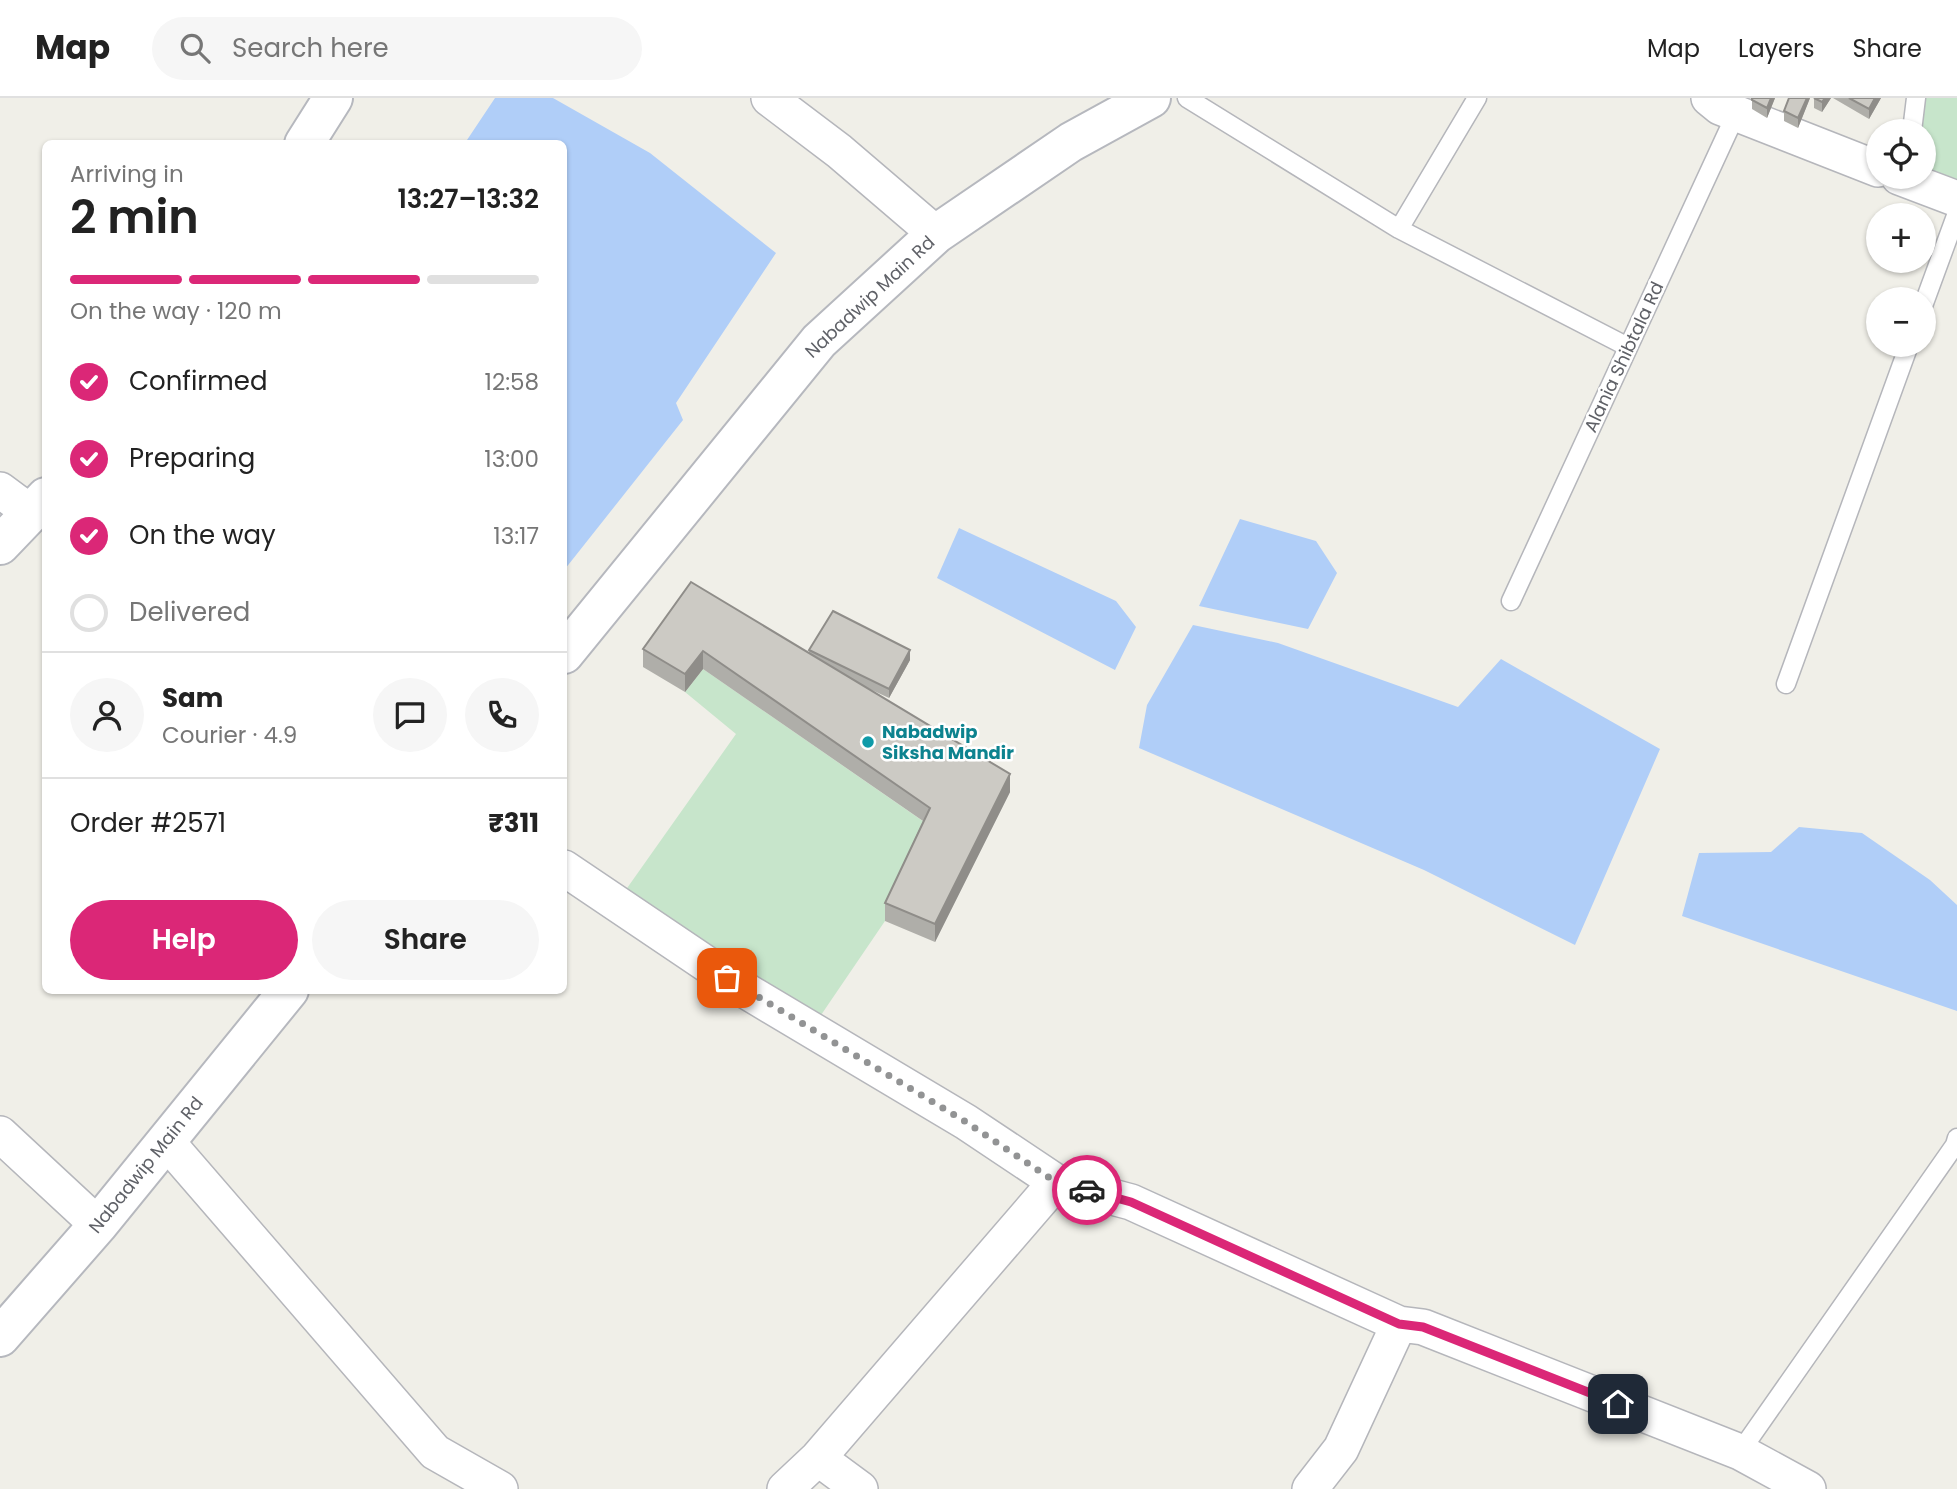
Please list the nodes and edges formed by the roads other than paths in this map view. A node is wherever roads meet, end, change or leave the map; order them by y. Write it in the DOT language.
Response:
graph roads {
  1 [pos="333,98"];
  2 [pos="769,98"];
  3 [pos="1151,98"];
  4 [pos="1187,98"];
  5 [pos="1478,98"];
  6 [pos="1916,98"];
  7 [pos="1723,106"];
  8 [pos="1913,119"];
  9 [pos="307,140"];
  10 [pos="1866,162"];
  11 [pos="1932,189"];
  12 [pos="1957,199"];
  13 [pos="1957,213"];
  14 [pos="1399,229"];
  15 [pos="936,234"];
  16 [pos="1930,287"];
  17 [pos="1629,347"];
  18 [pos="1905,357"];
  19 [pos="0,490"];
  20 [pos="38,505"];
  21 [pos="0,545"];
  22 [pos="1511,601"];
  23 [pos="567,650"];
  24 [pos="1786,684"];
  25 [pos="567,870"];
  26 [pos="286,994"];
  27 [pos="0,1133"];
  28 [pos="1957,1138"];
  29 [pos="166,1141"];
  30 [pos="1056,1182"];
  31 [pos="98,1225"];
  32 [pos="1399,1324"];
  33 [pos="0,1337"];
  34 [pos="1740,1452"];
  35 [pos="818,1458"];
  36 [pos="500,1489"];
  37 [pos="785,1489"];
  38 [pos="860,1489"];
  39 [pos="1310,1489"];
  40 [pos="1808,1489"];
  1 -- 9 [label="street"];
  2 -- 15 [label="street"];
  3 -- 15 [label="street, Nabadwip Main Rd"];
  4 -- 14 [label="lane"];
  5 -- 14 [label="lane"];
  6 -- 8 [label="lane"];
  7 -- 10 [label="street"];
  7 -- 17 [label="lane, Alania Shibtala Rd"];
  11 -- 12 [label="street"];
  13 -- 16 [label="lane"];
  14 -- 17 [label="lane"];
  15 -- 23 [label="street, Nabadwip Main Rd"];
  17 -- 22 [label="lane, Alania Shibtala Rd"];
  18 -- 24 [label="lane"];
  19 -- 20 [label="street"];
  20 -- 21 [label="street"];
  25 -- 30 [label="street"];
  26 -- 29 [label="street, Nabadwip Main Rd"];
  27 -- 31 [label="street"];
  28 -- 34 [label="lane"];
  29 -- 31 [label="street, Nabadwip Main Rd"];
  29 -- 36 [label="street"];
  30 -- 32 [label="street"];
  30 -- 35 [label="street"];
  31 -- 33 [label="street, Nabadwip Main Rd"];
  32 -- 34 [label="street"];
  32 -- 39 [label="street"];
  34 -- 40 [label="street"];
  35 -- 37 [label="street"];
  35 -- 38 [label="street"];
}
